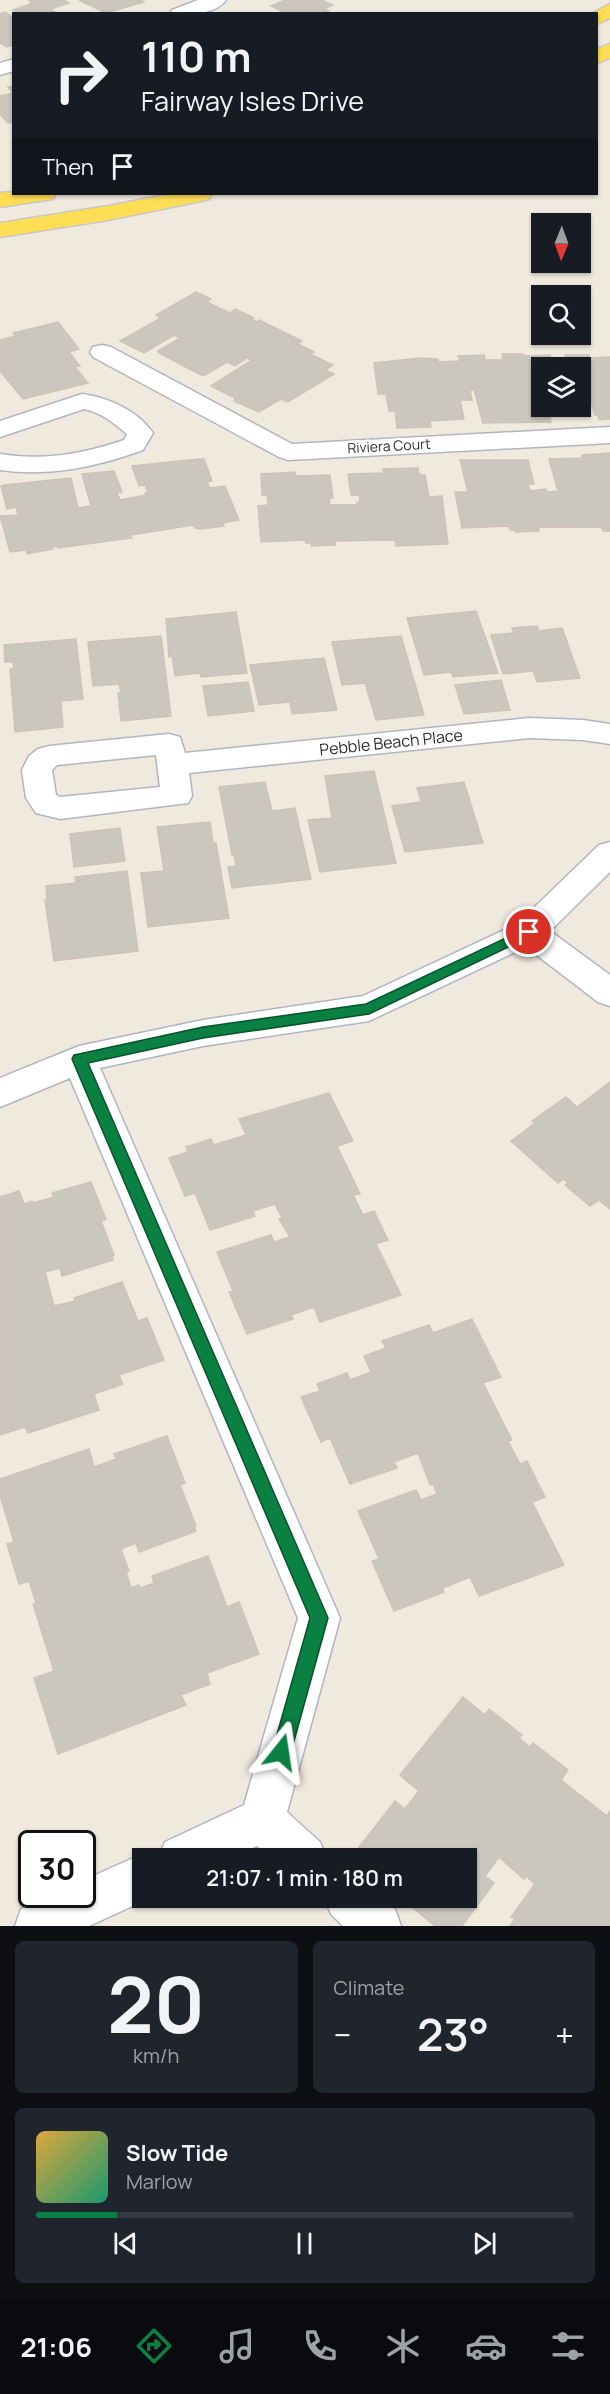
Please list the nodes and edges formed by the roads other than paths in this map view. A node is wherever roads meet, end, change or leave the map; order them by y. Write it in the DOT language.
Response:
graph roads {
  1 [pos="216,0"];
  2 [pos="184,12"];
  3 [pos="38,195"];
  4 [pos="196,195"];
  5 [pos="0,200"];
  6 [pos="0,230"];
  7 [pos="102,352"];
  8 [pos="157,409"];
  9 [pos="0,429"];
  10 [pos="610,435"];
  11 [pos="0,462"];
  12 [pos="610,734"];
  13 [pos="172,765"];
  14 [pos="610,853"];
  15 [pos="529,932"];
  16 [pos="610,993"];
  17 [pos="79,1059"];
  18 [pos="0,1093"];
  19 [pos="262,1820"];
  20 [pos="202,1848"];
  21 [pos="293,1848"];
  22 [pos="132,1882"];
  23 [pos="358,1908"];
  24 [pos="38,1926"];
  25 [pos="378,1926"];
  1 -- 2 [label="street"];
  3 -- 5 [label="main road"];
  4 -- 6 [label="main road"];
  7 -- 8 [label="street, Riviera Court"];
  8 -- 9 [label="street, Riviera Court"];
  8 -- 10 [label="street, Riviera Court"];
  8 -- 11 [label="street"];
  12 -- 13 [label="street, Pebble Beach Place"];
  14 -- 15 [label="street"];
  15 -- 16 [label="street"];
  15 -- 17 [label="street"];
  17 -- 18 [label="street"];
  17 -- 19 [label="street"];
  19 -- 20 [label="street"];
  19 -- 21 [label="street"];
  22 -- 24 [label="street"];
  23 -- 25 [label="street"];
}
